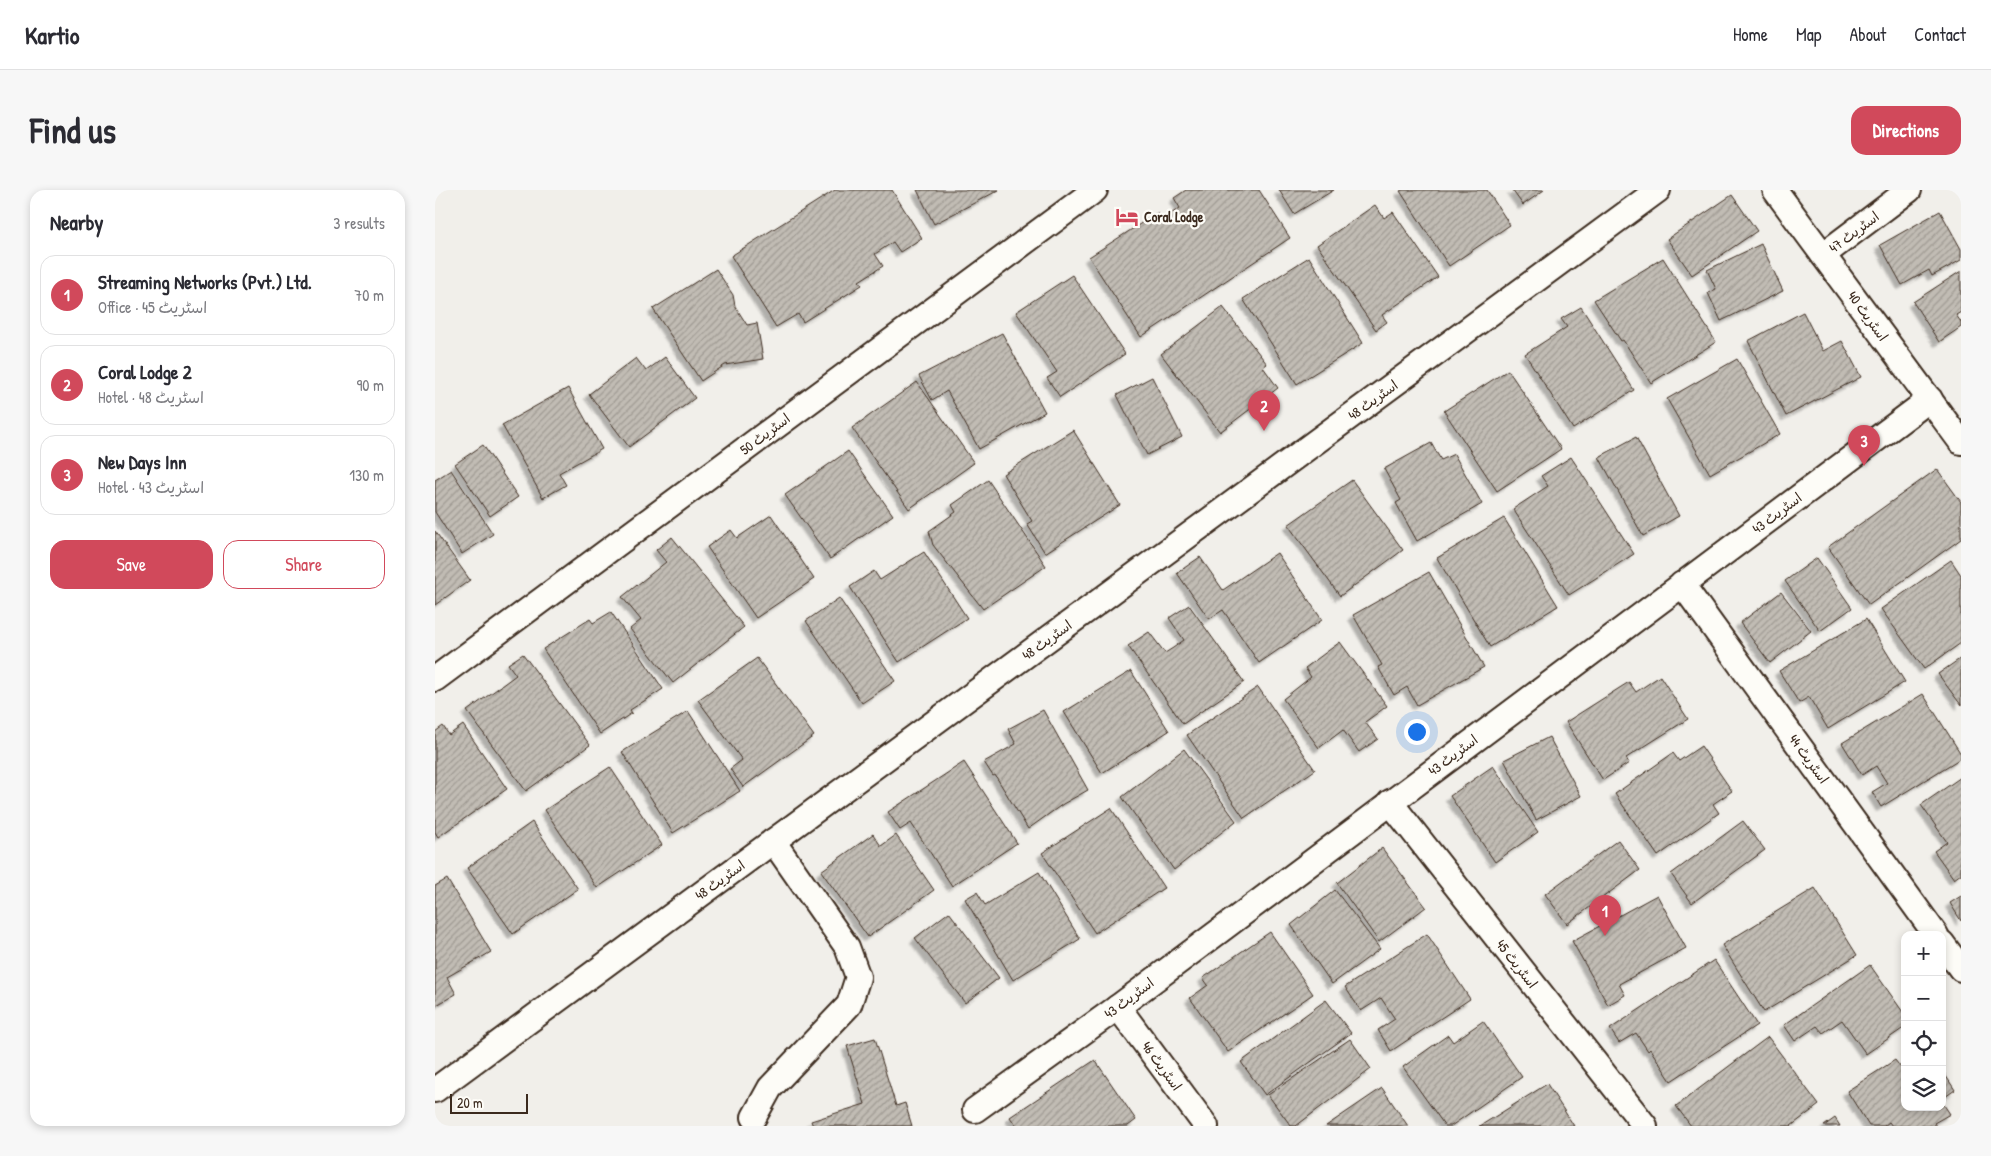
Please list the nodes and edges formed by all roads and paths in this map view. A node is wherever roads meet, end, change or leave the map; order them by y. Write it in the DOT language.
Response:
graph roads {
  1 [pos="1095,190"];
  2 [pos="1659,190"];
  3 [pos="1775,190"];
  4 [pos="1909,190"];
  5 [pos="1823,255"];
  6 [pos="1930,400"];
  7 [pos="1961,442"];
  8 [pos="1682,584"];
  9 [pos="435,679"];
  10 [pos="1390,802"];
  11 [pos="773,842"];
  12 [pos="1933,931"];
  13 [pos="1946,948"];
  14 [pos="1961,969"];
  15 [pos="1118,1006"];
  16 [pos="435,1090"];
  17 [pos="975,1110"];
  18 [pos="754,1117"];
  19 [pos="1206,1126"];
  20 [pos="1645,1126"];
  1 -- 9 [label="street, اسٹریٹ 50"];
  2 -- 11 [label="street, اسٹریٹ 48"];
  3 -- 5 [label="street, اسٹریٹ 40"];
  4 -- 5 [label="street, اسٹریٹ 47"];
  5 -- 6 [label="street, اسٹریٹ 40"];
  6 -- 7 [label="street, اسٹریٹ 40"];
  6 -- 8 [label="street, اسٹریٹ 43"];
  8 -- 10 [label="street, اسٹریٹ 43"];
  8 -- 12 [label="street, اسٹریٹ 44"];
  10 -- 15 [label="street, اسٹریٹ 43"];
  10 -- 20 [label="street, اسٹریٹ 45"];
  11 -- 16 [label="street, اسٹریٹ 48"];
  11 -- 18 [label="street"];
  13 -- 14 [label="street"];
  15 -- 17 [label="street, اسٹریٹ 43"];
  15 -- 19 [label="street, اسٹریٹ 46"];
}
